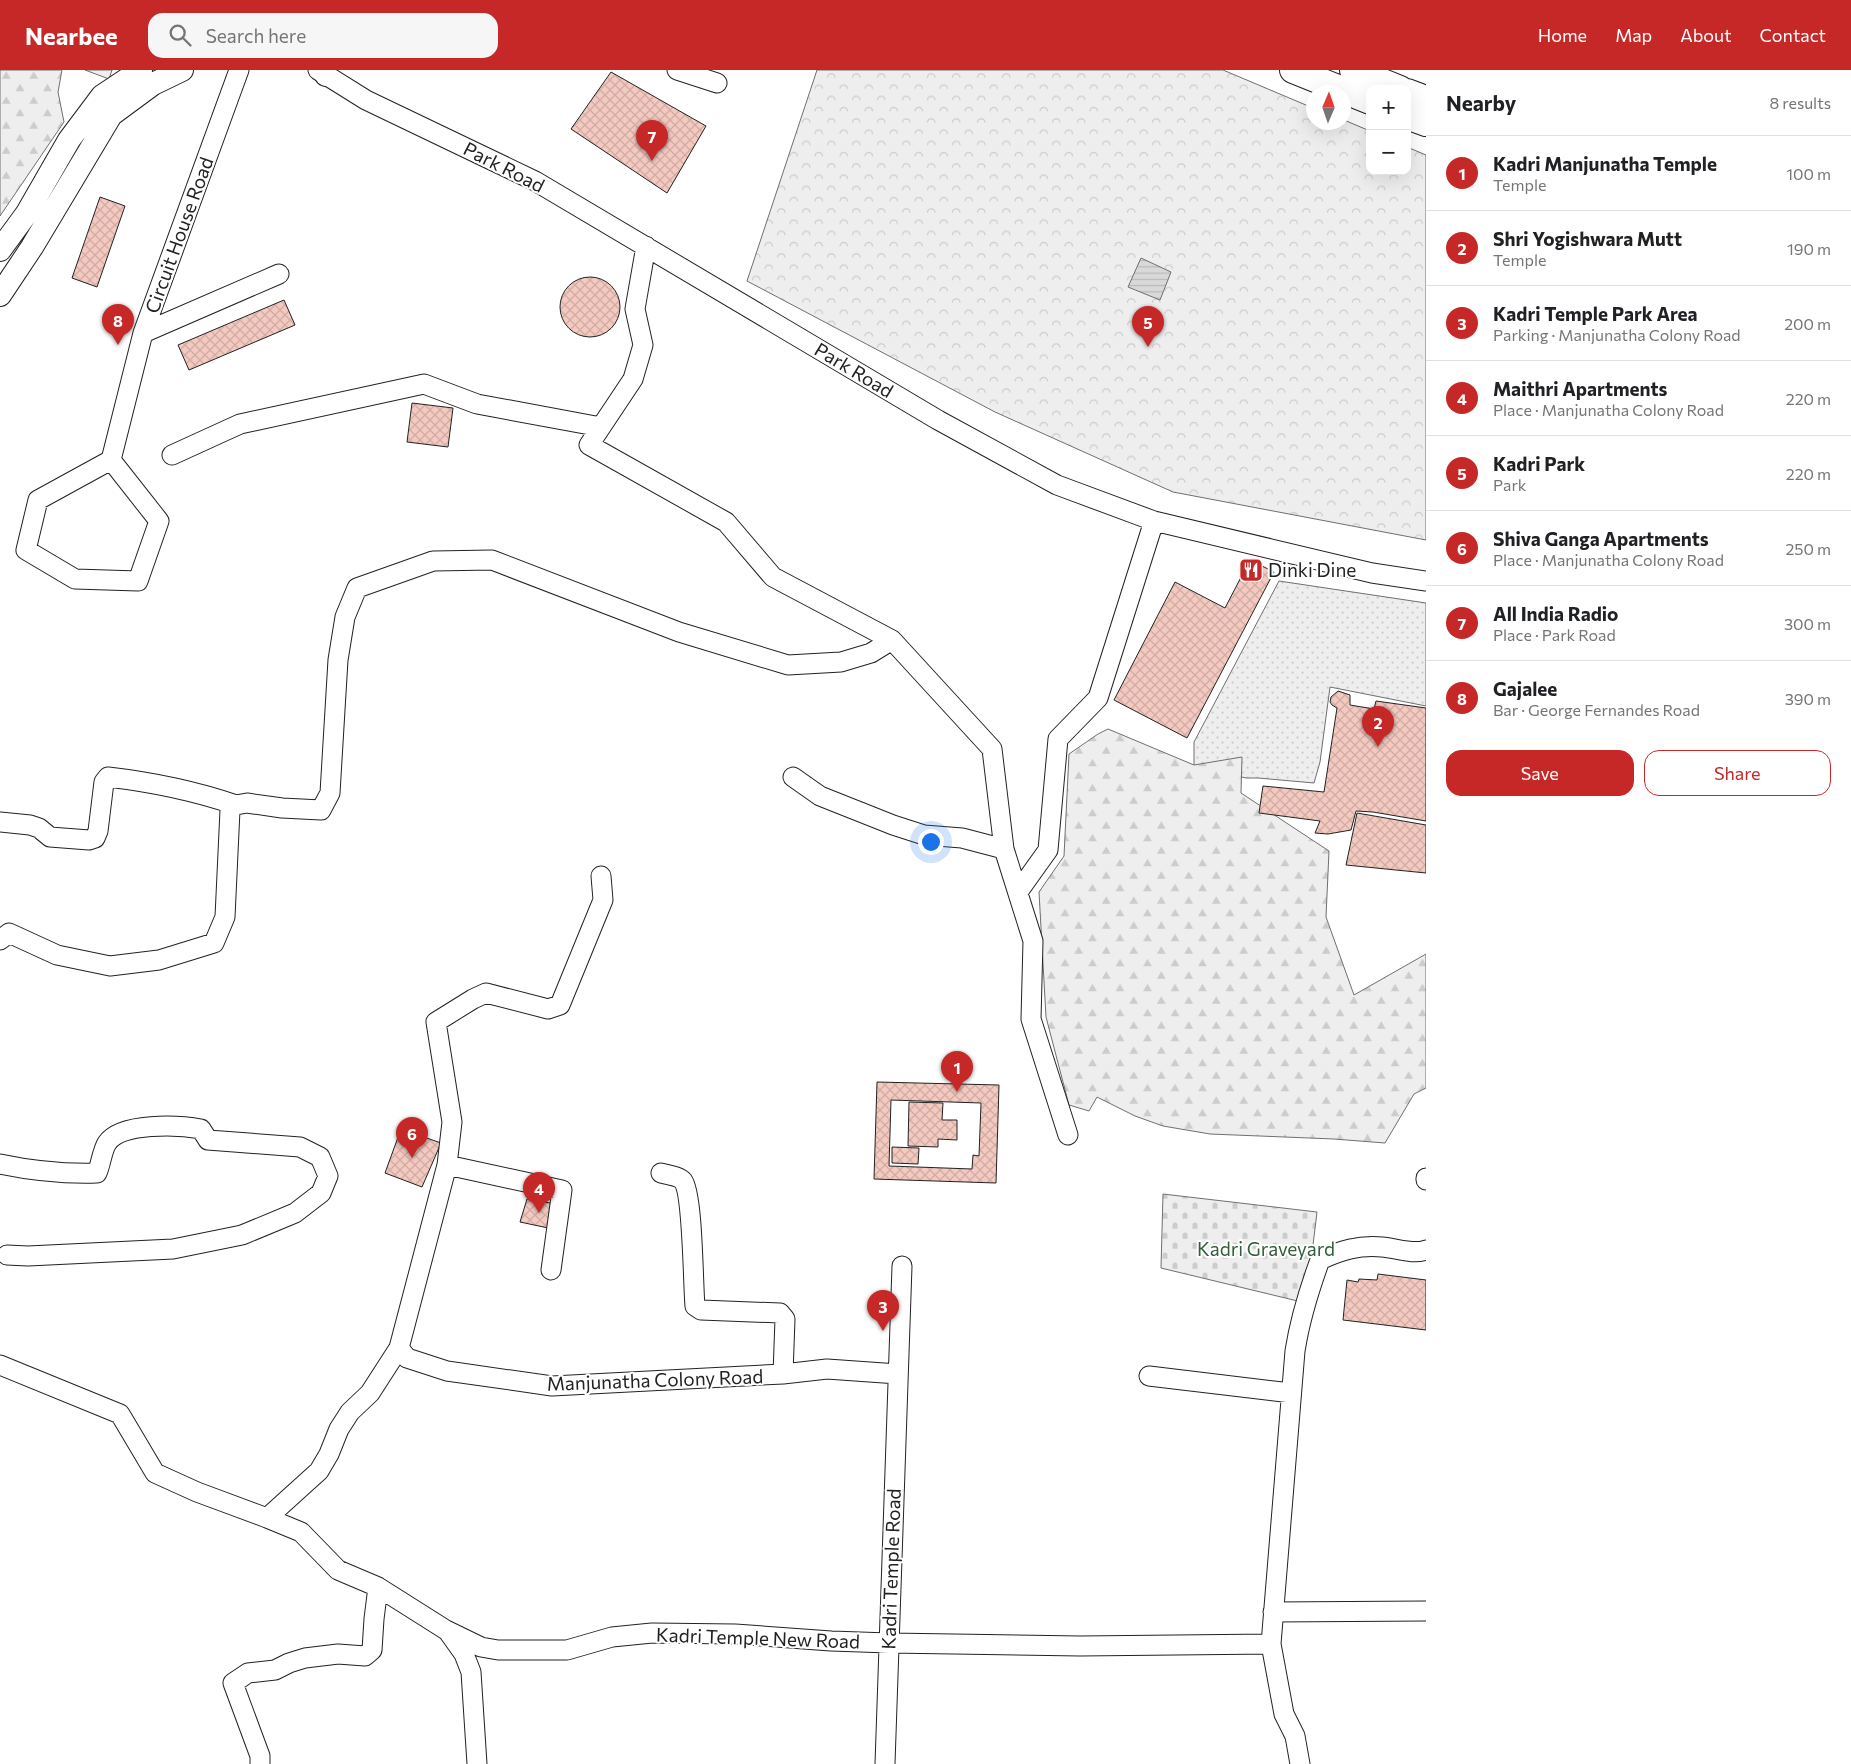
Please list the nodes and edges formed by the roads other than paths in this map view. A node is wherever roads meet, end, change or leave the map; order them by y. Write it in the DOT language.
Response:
graph roads {
  1 [pos="142,70"];
  2 [pos="182,70"];
  3 [pos="239,70"];
  4 [pos="677,70"];
  5 [pos="1293,70"];
  6 [pos="1353,70"];
  7 [pos="323,72"];
  8 [pos="717,83"];
  9 [pos="1390,85"];
  10 [pos="1411,93"];
  11 [pos="1366,99"];
  12 [pos="1426,99"];
  13 [pos="1411,117"];
  14 [pos="1426,123"];
  15 [pos="646,246"];
  16 [pos="0,250"];
  17 [pos="279,274"];
  18 [pos="0,294"];
  19 [pos="143,333"];
  20 [pos="601,427"];
  21 [pos="172,455"];
  22 [pos="110,460"];
  23 [pos="1154,521"];
  24 [pos="1426,581"];
  25 [pos="892,640"];
  26 [pos="794,777"];
  27 [pos="236,805"];
  28 [pos="0,822"];
  29 [pos="1004,849"];
  30 [pos="602,876"];
  31 [pos="1018,892"];
  32 [pos="0,940"];
  33 [pos="1068,1135"];
  34 [pos="0,1164"];
  35 [pos="447,1165"];
  36 [pos="661,1173"];
  37 [pos="1426,1250"];
  38 [pos="7,1255"];
  39 [pos="902,1266"];
  40 [pos="551,1270"];
  41 [pos="399,1348"];
  42 [pos="0,1365"];
  43 [pos="783,1374"];
  44 [pos="898,1374"];
  45 [pos="1149,1376"];
  46 [pos="1291,1393"];
  47 [pos="267,1518"];
  48 [pos="378,1587"];
  49 [pos="1426,1611"];
  50 [pos="1273,1612"];
  51 [pos="446,1630"];
  52 [pos="889,1643"];
  53 [pos="1270,1644"];
  54 [pos="260,1764"];
  55 [pos="476,1764"];
  56 [pos="885,1764"];
  57 [pos="1300,1764"];
  1 -- 16 [label="main road"];
  2 -- 18 [label="main road"];
  3 -- 19 [label="street, Circuit House Road"];
  4 -- 8 [label="street"];
  5 -- 11 [label="highway"];
  6 -- 9 [label="highway"];
  7 -- 15 [label="street, Park Road"];
  10 -- 12 [label="highway"];
  13 -- 14 [label="highway"];
  15 -- 20 [label="street"];
  15 -- 23 [label="street, Park Road"];
  17 -- 19 [label="street"];
  19 -- 22 [label="street, Circuit House Road"];
  20 -- 21 [label="street"];
  20 -- 25 [label="street"];
  22 -- 22 [label="street"];
  23 -- 24 [label="street, Park Road"];
  23 -- 31 [label="street"];
  25 -- 27 [label="street"];
  25 -- 29 [label="street"];
  26 -- 29 [label="street"];
  27 -- 28 [label="street"];
  27 -- 32 [label="street"];
  29 -- 31 [label="street"];
  30 -- 35 [label="street"];
  31 -- 33 [label="street"];
  34 -- 38 [label="street"];
  35 -- 40 [label="street"];
  35 -- 41 [label="street"];
  36 -- 43 [label="street"];
  37 -- 46 [label="street"];
  39 -- 44 [label="street, Kadri Temple Road"];
  41 -- 43 [label="street, Manjunatha Colony Road"];
  41 -- 47 [label="street"];
  42 -- 47 [label="street, Kadri Temple New Road"];
  43 -- 44 [label="street, Manjunatha Colony Road"];
  44 -- 52 [label="street, Kadri Temple Road"];
  45 -- 46 [label="street"];
  46 -- 50 [label="street"];
  47 -- 48 [label="street, Kadri Temple New Road"];
  48 -- 51 [label="street, Kadri Temple New Road"];
  48 -- 54 [label="street"];
  49 -- 50 [label="street"];
  50 -- 53 [label="street"];
  51 -- 52 [label="street, Kadri Temple New Road"];
  51 -- 55 [label="street"];
  52 -- 53 [label="street, Kadri Temple New Road"];
  52 -- 56 [label="street, Kadri Temple Road"];
  53 -- 57 [label="street"];
}
